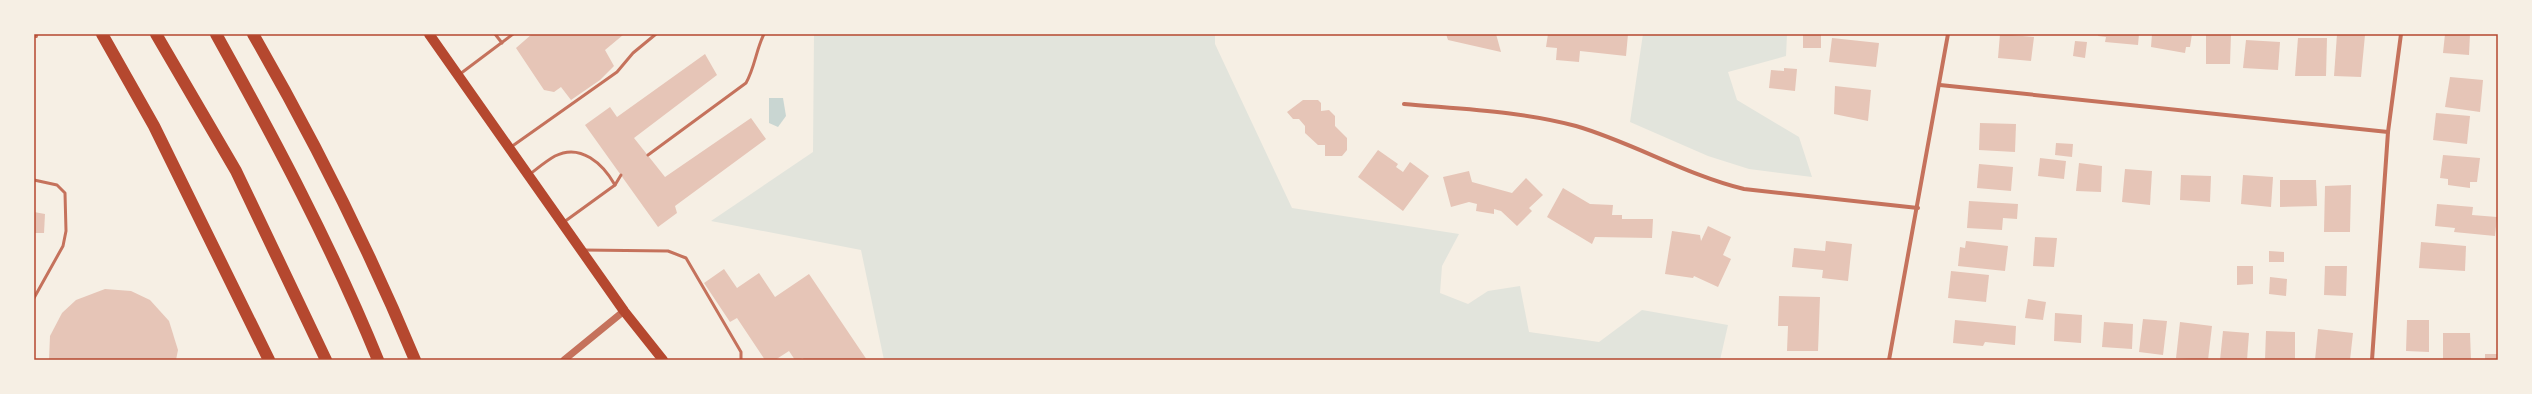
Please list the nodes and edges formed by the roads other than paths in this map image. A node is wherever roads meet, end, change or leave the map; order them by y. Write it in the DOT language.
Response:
graph roads {
  1 [pos="102,34"];
  2 [pos="156,34"];
  3 [pos="216,34"];
  4 [pos="253,34"];
  5 [pos="430,34"];
  6 [pos="495,34"];
  7 [pos="514,34"];
  8 [pos="656,34"];
  9 [pos="764,34"];
  10 [pos="1948,34"];
  11 [pos="2401,34"];
  12 [pos="502,43"];
  13 [pos="458,76"];
  14 [pos="1940,85"];
  15 [pos="1404,104"];
  16 [pos="2388,132"];
  17 [pos="510,148"];
  18 [pos="648,155"];
  19 [pos="528,174"];
  20 [pos="621,175"];
  21 [pos="34,180"];
  22 [pos="615,185"];
  23 [pos="1918,208"];
  24 [pos="562,223"];
  25 [pos="581,250"];
  26 [pos="34,298"];
  27 [pos="624,311"];
  28 [pos="269,360"];
  29 [pos="326,360"];
  30 [pos="378,360"];
  31 [pos="415,360"];
  32 [pos="564,360"];
  33 [pos="663,360"];
  34 [pos="741,360"];
  35 [pos="1889,360"];
  36 [pos="2372,360"];
  1 -- 28 [label="highway"];
  2 -- 29 [label="highway"];
  3 -- 30 [label="highway"];
  4 -- 31 [label="highway"];
  5 -- 13 [label="main road"];
  6 -- 12 [label="lane"];
  7 -- 12 [label="lane"];
  8 -- 17 [label="lane"];
  9 -- 18 [label="lane"];
  10 -- 14 [label="street"];
  11 -- 16 [label="street"];
  12 -- 13 [label="lane"];
  13 -- 17 [label="main road"];
  14 -- 16 [label="street"];
  14 -- 23 [label="street"];
  15 -- 23 [label="street"];
  16 -- 36 [label="street"];
  17 -- 19 [label="main road"];
  19 -- 22 [label="lane"];
  19 -- 24 [label="main road"];
  20 -- 22 [label="lane"];
  21 -- 26 [label="lane"];
  22 -- 24 [label="lane"];
  23 -- 35 [label="street"];
  24 -- 25 [label="main road"];
  25 -- 27 [label="main road"];
  25 -- 34 [label="lane"];
  27 -- 32 [label="street"];
  27 -- 33 [label="main road"];
}
